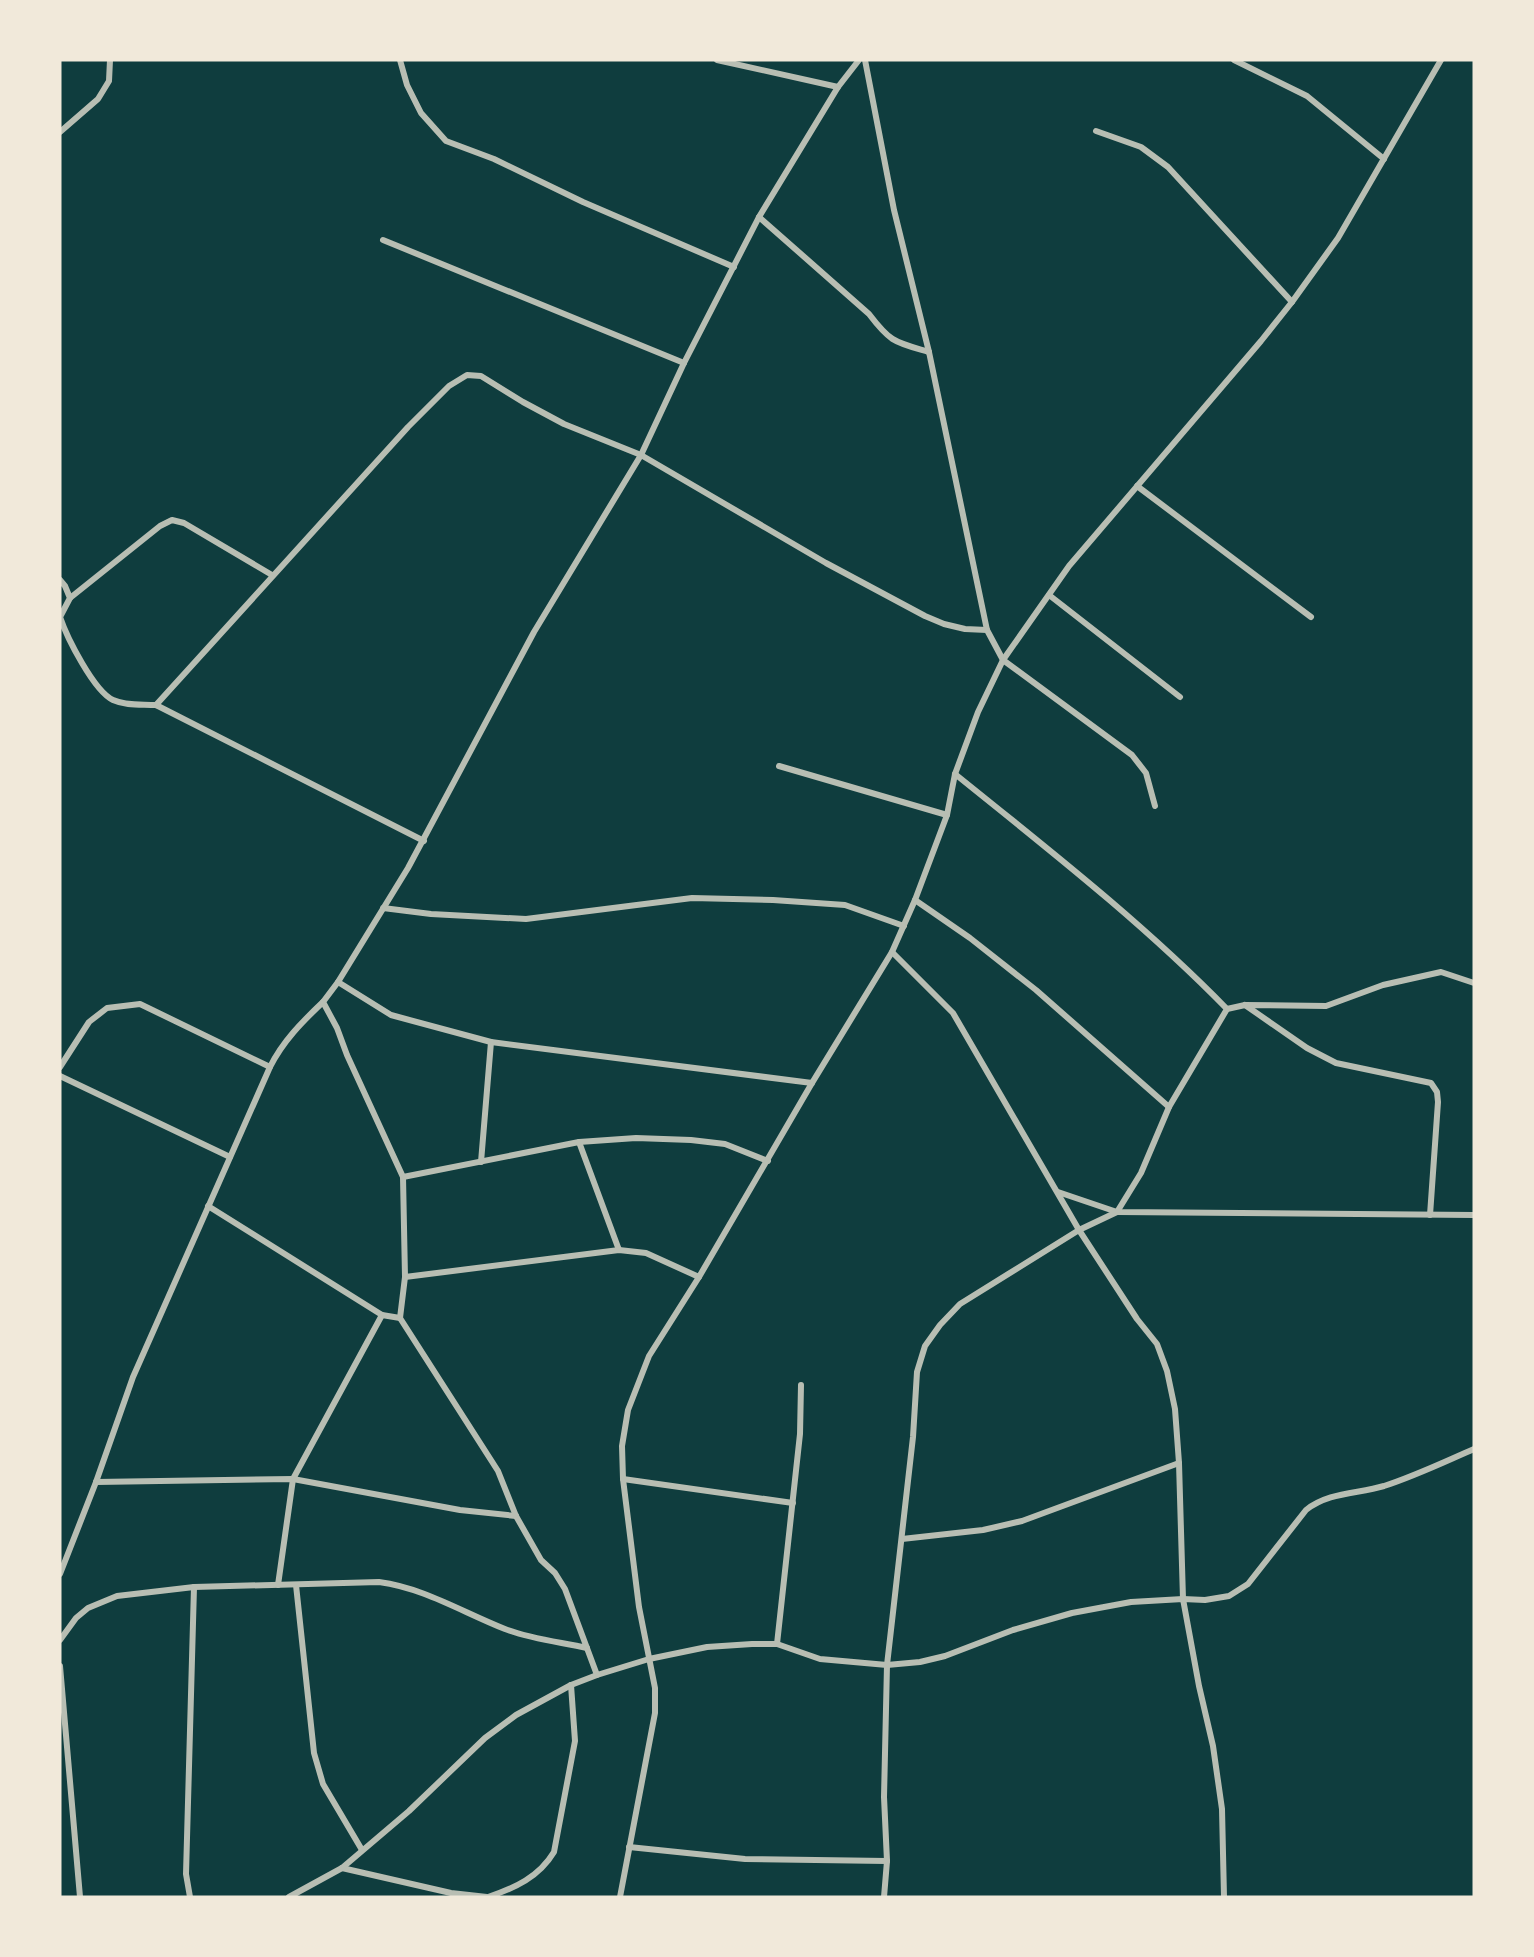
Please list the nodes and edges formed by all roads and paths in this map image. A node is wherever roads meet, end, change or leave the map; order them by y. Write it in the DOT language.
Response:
graph roads {
  1 [pos="110,60"];
  2 [pos="400,60"];
  3 [pos="717,60"];
  4 [pos="860,60"];
  5 [pos="865,60"];
  6 [pos="1234,60"];
  7 [pos="1441,60"];
  8 [pos="838,87"];
  9 [pos="1096,131"];
  10 [pos="60,132"];
  11 [pos="1384,159"];
  12 [pos="759,217"];
  13 [pos="383,240"];
  14 [pos="734,267"];
  15 [pos="1292,302"];
  16 [pos="929,352"];
  17 [pos="684,363"];
  18 [pos="641,455"];
  19 [pos="1137,486"];
  20 [pos="272,575"];
  21 [pos="60,580"];
  22 [pos="1049,595"];
  23 [pos="70,598"];
  24 [pos="60,617"];
  25 [pos="1311,617"];
  26 [pos="987,630"];
  27 [pos="1003,660"];
  28 [pos="1180,697"];
  29 [pos="156,705"];
  30 [pos="779,766"];
  31 [pos="955,774"];
  32 [pos="1155,806"];
  33 [pos="947,815"];
  34 [pos="424,841"];
  35 [pos="915,900"];
  36 [pos="383,908"];
  37 [pos="904,926"];
  38 [pos="892,952"];
  39 [pos="338,982"];
  40 [pos="1474,983"];
  41 [pos="323,1002"];
  42 [pos="1245,1005"];
  43 [pos="1227,1009"];
  44 [pos="491,1042"];
  45 [pos="60,1067"];
  46 [pos="270,1067"];
  47 [pos="60,1076"];
  48 [pos="812,1083"];
  49 [pos="1169,1107"];
  50 [pos="579,1142"];
  51 [pos="230,1157"];
  52 [pos="768,1161"];
  53 [pos="481,1162"];
  54 [pos="403,1177"];
  55 [pos="1058,1191"];
  56 [pos="208,1206"];
  57 [pos="1118,1212"];
  58 [pos="1430,1215"];
  59 [pos="1474,1215"];
  60 [pos="1079,1230"];
  61 [pos="619,1250"];
  62 [pos="405,1277"];
  63 [pos="699,1277"];
  64 [pos="382,1315"];
  65 [pos="400,1318"];
  66 [pos="801,1385"];
  67 [pos="1474,1449"];
  68 [pos="1179,1463"];
  69 [pos="293,1479"];
  70 [pos="623,1479"];
  71 [pos="96,1482"];
  72 [pos="793,1503"];
  73 [pos="516,1516"];
  74 [pos="902,1539"];
  75 [pos="60,1574"];
  76 [pos="278,1585"];
  77 [pos="296,1585"];
  78 [pos="194,1587"];
  79 [pos="1182,1599"];
  80 [pos="60,1640"];
  81 [pos="777,1644"];
  82 [pos="587,1648"];
  83 [pos="649,1659"];
  84 [pos="887,1665"];
  85 [pos="60,1666"];
  86 [pos="597,1675"];
  87 [pos="571,1685"];
  88 [pos="629,1847"];
  89 [pos="362,1850"];
  90 [pos="887,1862"];
  91 [pos="342,1869"];
  92 [pos="80,1897"];
  93 [pos="190,1897"];
  94 [pos="289,1897"];
  95 [pos="488,1897"];
  96 [pos="620,1897"];
  97 [pos="884,1897"];
  98 [pos="1224,1897"];
  1 -- 10 [label="street"];
  2 -- 14 [label="street"];
  3 -- 8 [label="street"];
  4 -- 8 [label="street"];
  5 -- 16 [label="street"];
  6 -- 11 [label="street"];
  7 -- 11 [label="street"];
  8 -- 12 [label="street"];
  9 -- 15 [label="street"];
  11 -- 15 [label="street"];
  12 -- 14 [label="street"];
  12 -- 16 [label="street"];
  13 -- 17 [label="street"];
  14 -- 17 [label="street"];
  15 -- 19 [label="street"];
  16 -- 26 [label="street"];
  17 -- 18 [label="street"];
  18 -- 20 [label="street"];
  18 -- 26 [label="street"];
  18 -- 34 [label="street"];
  19 -- 22 [label="street"];
  19 -- 25 [label="street"];
  20 -- 23 [label="street"];
  20 -- 29 [label="street"];
  21 -- 23 [label="street"];
  22 -- 27 [label="street"];
  22 -- 28 [label="street"];
  23 -- 24 [label="street"];
  24 -- 29 [label="street"];
  26 -- 27 [label="street"];
  27 -- 31 [label="street"];
  27 -- 32 [label="street"];
  29 -- 34 [label="street"];
  30 -- 33 [label="street"];
  31 -- 33 [label="street"];
  31 -- 43 [label="street"];
  33 -- 35 [label="street"];
  34 -- 36 [label="street"];
  35 -- 37 [label="street"];
  35 -- 49 [label="street"];
  36 -- 37 [label="street"];
  36 -- 39 [label="street"];
  37 -- 38 [label="street"];
  38 -- 48 [label="street"];
  38 -- 55 [label="street"];
  39 -- 41 [label="street"];
  39 -- 44 [label="street"];
  40 -- 42 [label="street"];
  41 -- 46 [label="street"];
  41 -- 54 [label="street"];
  42 -- 43 [label="street"];
  42 -- 58 [label="street"];
  43 -- 49 [label="street"];
  44 -- 48 [label="street"];
  44 -- 53 [label="street"];
  45 -- 46 [label="street"];
  46 -- 51 [label="street"];
  47 -- 51 [label="street"];
  48 -- 52 [label="street"];
  49 -- 57 [label="street"];
  50 -- 52 [label="street"];
  50 -- 53 [label="street"];
  50 -- 61 [label="street"];
  51 -- 56 [label="street"];
  52 -- 63 [label="street"];
  53 -- 54 [label="street"];
  54 -- 62 [label="street"];
  55 -- 57 [label="street"];
  55 -- 60 [label="street"];
  56 -- 64 [label="street"];
  56 -- 71 [label="street"];
  57 -- 58 [label="street"];
  57 -- 60 [label="street"];
  58 -- 59 [label="street"];
  60 -- 68 [label="street"];
  60 -- 74 [label="street"];
  61 -- 62 [label="street"];
  61 -- 63 [label="street"];
  62 -- 65 [label="street"];
  63 -- 70 [label="street"];
  64 -- 65 [label="street"];
  64 -- 69 [label="street"];
  65 -- 73 [label="street"];
  66 -- 72 [label="street"];
  67 -- 79 [label="street"];
  68 -- 74 [label="street"];
  68 -- 79 [label="street"];
  69 -- 71 [label="street"];
  69 -- 73 [label="street"];
  69 -- 76 [label="street"];
  70 -- 72 [label="street"];
  70 -- 83 [label="street"];
  71 -- 75 [label="street"];
  72 -- 81 [label="street"];
  73 -- 82 [label="street"];
  74 -- 84 [label="street"];
  76 -- 77 [label="street"];
  76 -- 78 [label="street"];
  77 -- 82 [label="street"];
  77 -- 89 [label="street"];
  78 -- 80 [label="street"];
  78 -- 93 [label="street"];
  79 -- 84 [label="street"];
  79 -- 98 [label="street"];
  81 -- 83 [label="street"];
  81 -- 84 [label="street"];
  82 -- 86 [label="street"];
  83 -- 86 [label="street"];
  83 -- 88 [label="street"];
  84 -- 90 [label="street"];
  85 -- 92 [label="street"];
  86 -- 87 [label="street"];
  87 -- 89 [label="street"];
  87 -- 95 [label="street"];
  88 -- 90 [label="street"];
  88 -- 96 [label="street"];
  89 -- 91 [label="street"];
  90 -- 97 [label="street"];
  91 -- 94 [label="street"];
  91 -- 95 [label="street"];
}
